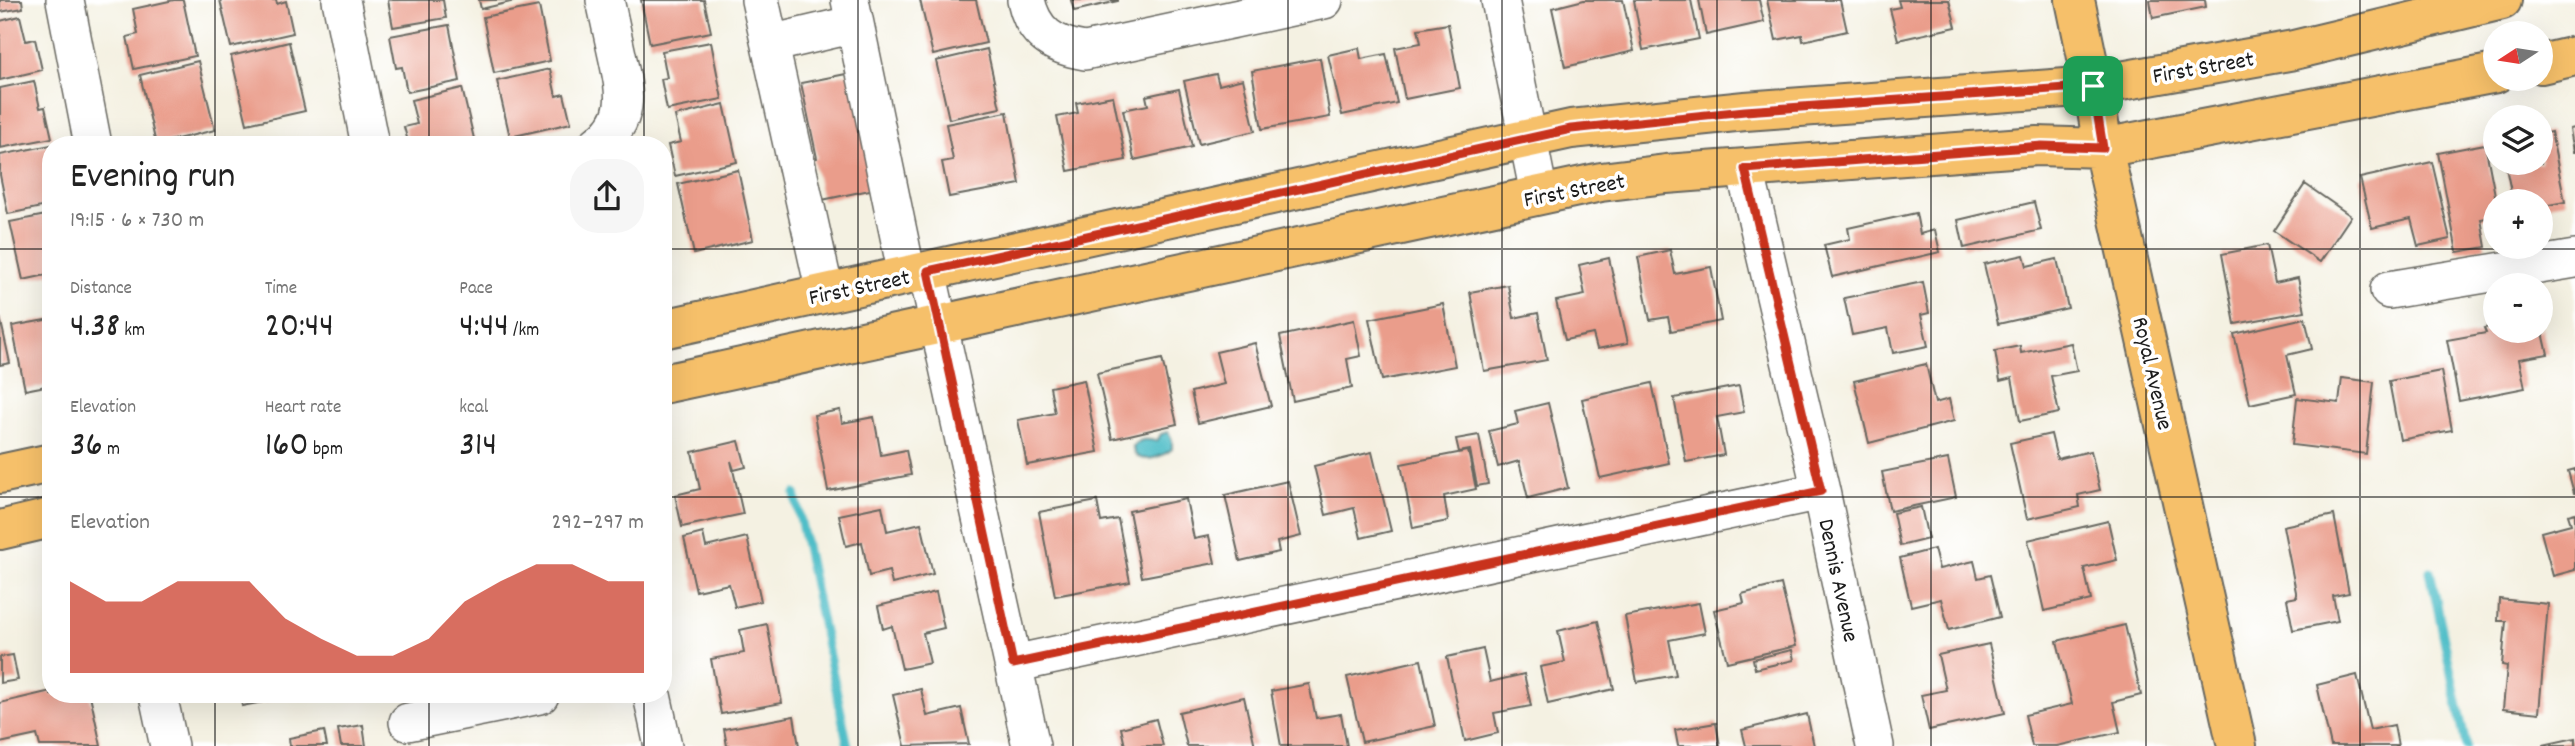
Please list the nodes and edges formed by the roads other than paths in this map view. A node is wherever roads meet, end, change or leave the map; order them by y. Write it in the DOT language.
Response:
graph roads {
  1 [pos="65,0"];
  2 [pos="341,0"];
  3 [pos="605,0"];
  4 [pos="760,0"];
  5 [pos="1026,0"];
  6 [pos="1324,0"];
  7 [pos="1500,0"];
  8 [pos="2075,0"];
  9 [pos="2501,0"];
  10 [pos="2431,8"];
  11 [pos="853,12"];
  12 [pos="770,44"];
  13 [pos="2575,57"];
  14 [pos="2553,62"];
  15 [pos="2483,75"];
  16 [pos="2093,86"];
  17 [pos="91,136"];
  18 [pos="368,136"];
  19 [pos="608,136"];
  20 [pos="1527,137"];
  21 [pos="2103,148"];
  22 [pos="1745,169"];
  23 [pos="1539,194"];
  24 [pos="2575,259"];
  25 [pos="917,273"];
  26 [pos="2389,290"];
  27 [pos="825,293"];
  28 [pos="940,324"];
  29 [pos="672,327"];
  30 [pos="672,382"];
  31 [pos="42,465"];
  32 [pos="0,474"];
  33 [pos="1821,491"];
  34 [pos="42,520"];
  35 [pos="0,530"];
  36 [pos="1013,664"];
  37 [pos="160,703"];
  38 [pos="499,703"];
  39 [pos="654,703"];
  40 [pos="407,721"];
  41 [pos="169,746"];
  42 [pos="663,746"];
  43 [pos="1031,746"];
  44 [pos="1875,746"];
  45 [pos="2237,746"];
  1 -- 17 [label="street"];
  2 -- 18 [label="street"];
  3 -- 19 [label="street"];
  4 -- 12 [label="street"];
  5 -- 6 [label="street"];
  7 -- 20 [label="street"];
  8 -- 16 [label="main road, Royal Avenue"];
  9 -- 10 [label="main road, First Street"];
  10 -- 16 [label="main road, First Street"];
  11 -- 12 [label="street"];
  11 -- 25 [label="street"];
  12 -- 27 [label="street"];
  13 -- 14 [label="main road"];
  15 -- 21 [label="main road, First Street"];
  16 -- 20 [label="main road, First Street"];
  16 -- 21 [label="main road, Royal Avenue"];
  20 -- 23 [label="street"];
  20 -- 25 [label="main road, First Street"];
  21 -- 22 [label="main road, First Street"];
  21 -- 45 [label="main road, Royal Avenue"];
  22 -- 23 [label="main road, First Street"];
  22 -- 33 [label="street, Dennis Avenue"];
  23 -- 28 [label="main road, First Street"];
  24 -- 26 [label="street"];
  25 -- 27 [label="main road, First Street"];
  25 -- 28 [label="street"];
  27 -- 29 [label="main road, First Street"];
  28 -- 30 [label="main road, First Street"];
  28 -- 36 [label="street"];
  31 -- 32 [label="main road"];
  33 -- 36 [label="street"];
  33 -- 44 [label="street, Dennis Avenue"];
  34 -- 35 [label="main road"];
  36 -- 43 [label="street"];
  37 -- 41 [label="street"];
  38 -- 40 [label="street"];
  39 -- 42 [label="street"];
}
